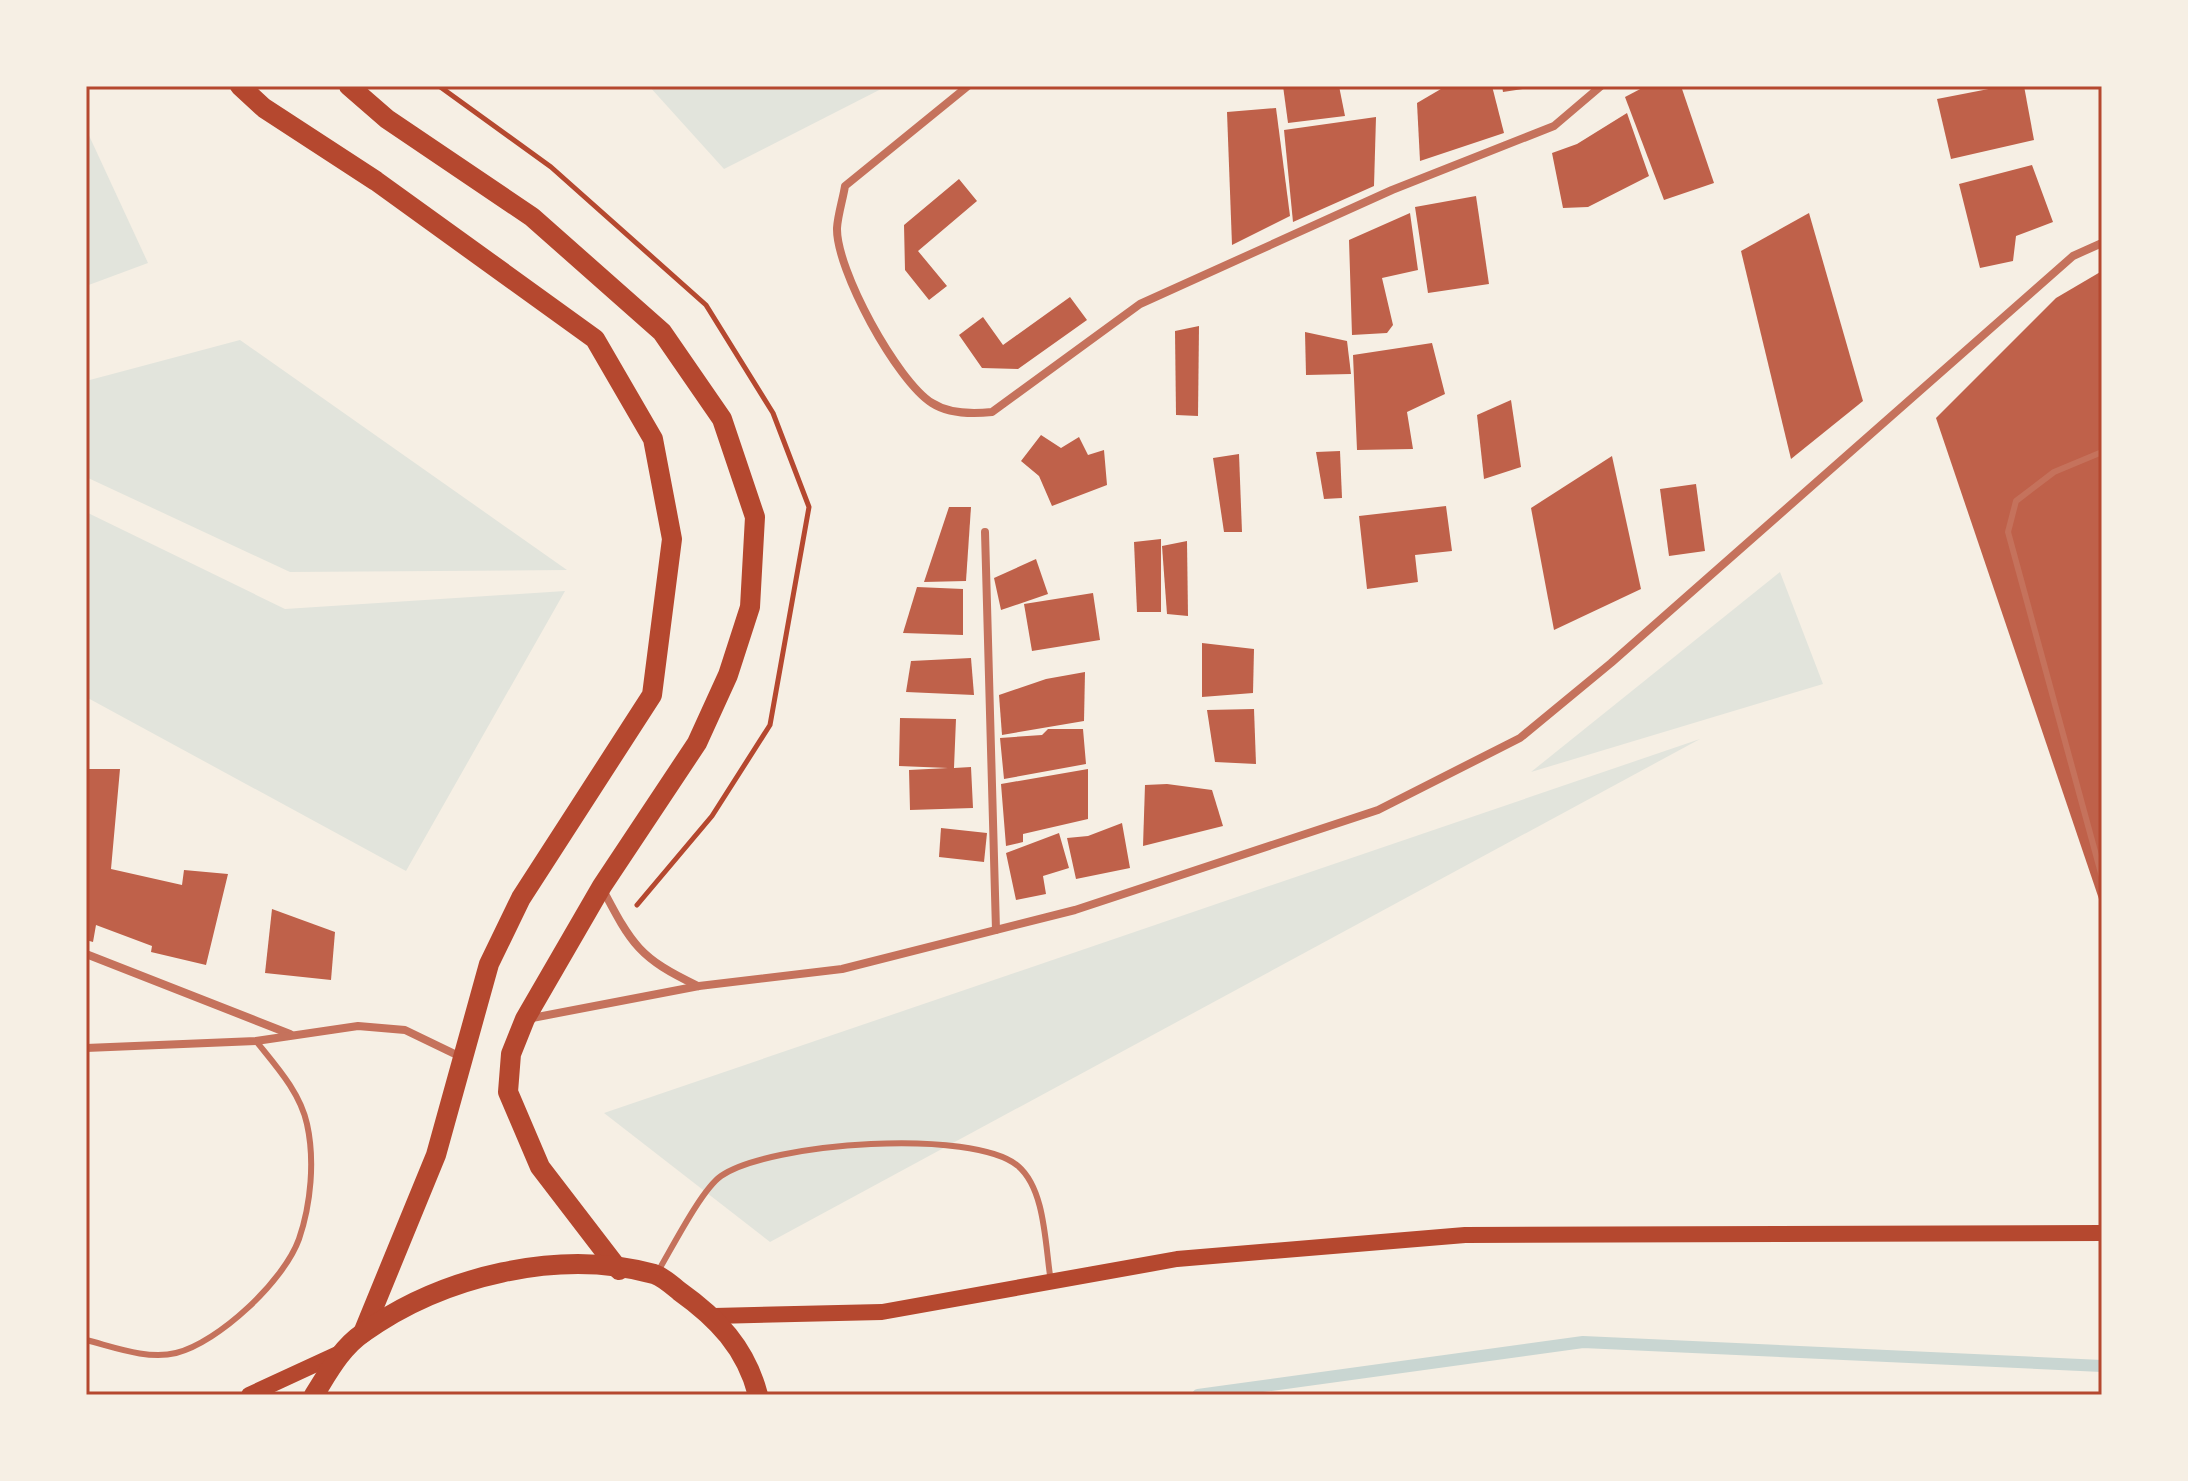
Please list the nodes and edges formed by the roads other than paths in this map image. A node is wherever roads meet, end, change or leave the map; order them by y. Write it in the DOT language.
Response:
graph roads {
  1 [pos="240,86"];
  2 [pos="349,86"];
  3 [pos="968,86"];
  4 [pos="1601,86"];
  5 [pos="2102,243"];
  6 [pos="2102,452"];
  7 [pos="985,532"];
  8 [pos="2102,877"];
  9 [pos="602,886"];
  10 [pos="996,930"];
  11 [pos="86,954"];
  12 [pos="699,986"];
  13 [pos="525,1019"];
  14 [pos="292,1035"];
  15 [pos="256,1041"];
  16 [pos="86,1048"];
  17 [pos="464,1059"];
  18 [pos="2102,1233"];
  19 [pos="619,1270"];
  20 [pos="656,1274"];
  21 [pos="1051,1282"];
  22 [pos="714,1316"];
  23 [pos="363,1333"];
  24 [pos="86,1340"];
  25 [pos="342,1352"];
  26 [pos="249,1395"];
  27 [pos="314,1395"];
  28 [pos="758,1395"];
  1 -- 17 [label="main road"];
  2 -- 9 [label="main road"];
  3 -- 4 [label="street"];
  5 -- 10 [label="street"];
  6 -- 8 [label="lane"];
  7 -- 10 [label="street"];
  9 -- 12 [label="street"];
  9 -- 13 [label="main road"];
  10 -- 12 [label="street"];
  11 -- 14 [label="street"];
  12 -- 13 [label="street"];
  13 -- 19 [label="main road"];
  14 -- 15 [label="street"];
  14 -- 17 [label="street"];
  15 -- 16 [label="street"];
  15 -- 24 [label="lane"];
  17 -- 23 [label="main road"];
  18 -- 21 [label="main road"];
  19 -- 20 [label="main road"];
  19 -- 23 [label="main road"];
  20 -- 21 [label="lane"];
  20 -- 22 [label="main road"];
  21 -- 22 [label="main road"];
  22 -- 28 [label="main road"];
  23 -- 25 [label="main road"];
  25 -- 26 [label="main road"];
  25 -- 27 [label="main road"];
}
